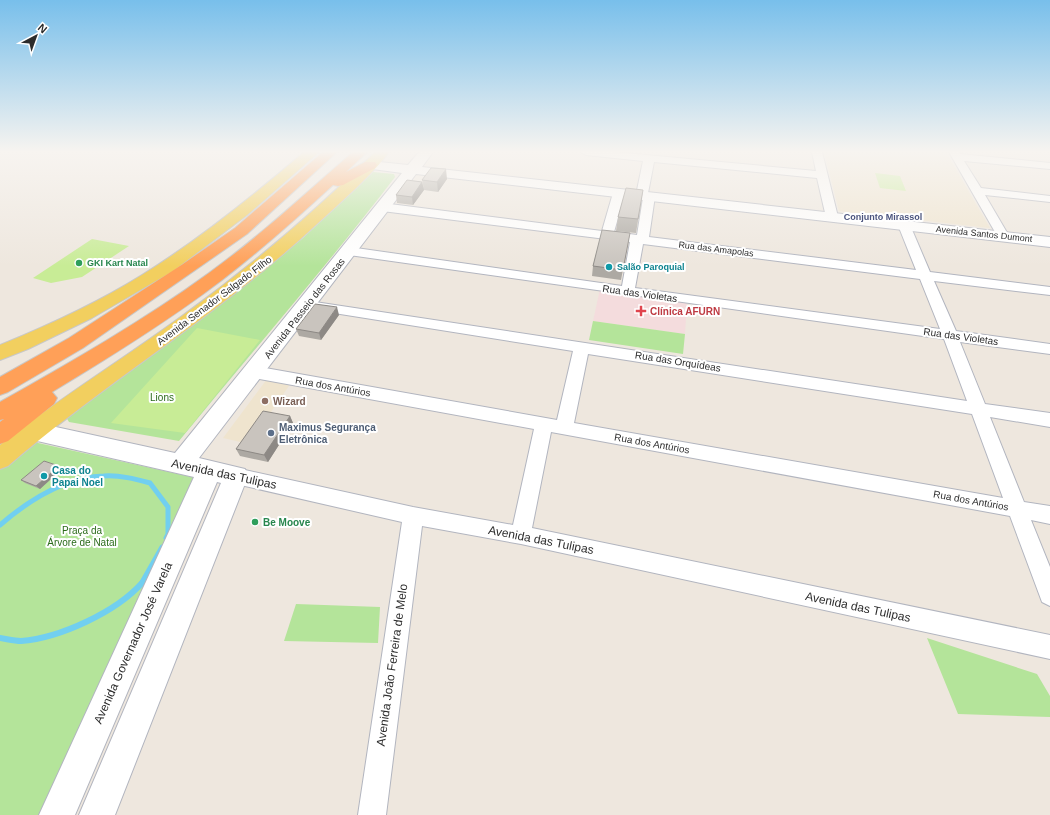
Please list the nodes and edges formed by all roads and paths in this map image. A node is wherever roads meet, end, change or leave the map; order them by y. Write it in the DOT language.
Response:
graph roads {
  1 [pos="268,190"];
  2 [pos="286,190"];
  3 [pos="319,190"];
  4 [pos="324,190"];
  5 [pos="344,190"];
  6 [pos="396,190"];
  7 [pos="592,190"];
  8 [pos="647,190"];
  9 [pos="826,190"];
  10 [pos="978,191"];
  11 [pos="619,193"];
  12 [pos="313,196"];
  13 [pos="646,196"];
  14 [pos="1050,199"];
  15 [pos="382,207"];
  16 [pos="832,217"];
  17 [pos="904,225"];
  18 [pos="607,235"];
  19 [pos="1003,236"];
  20 [pos="639,239"];
  21 [pos="1050,242"];
  22 [pos="349,251"];
  23 [pos="927,276"];
  24 [pos="628,291"];
  25 [pos="1050,291"];
  26 [pos="142,300"];
  27 [pos="307,304"];
  28 [pos="950,334"];
  29 [pos="582,346"];
  30 [pos="1050,349"];
  31 [pos="0,353"];
  32 [pos="0,370"];
  33 [pos="70,372"];
  34 [pos="254,372"];
  35 [pos="0,387"];
  36 [pos="979,408"];
  37 [pos="0,412"];
  38 [pos="1050,420"];
  39 [pos="544,423"];
  40 [pos="564,427"];
  41 [pos="33,431"];
  42 [pos="0,435"];
  43 [pos="0,459"];
  44 [pos="180,464"];
  45 [pos="222,473"];
  46 [pos="1017,509"];
  47 [pos="1050,515"];
  48 [pos="413,516"];
  49 [pos="521,535"];
  50 [pos="1050,595"];
  51 [pos="1050,647"];
  52 [pos="57,815"];
  53 [pos="97,815"];
  54 [pos="372,815"];
  1 -- 31 [label="main road"];
  2 -- 26 [label="highway"];
  3 -- 12 [label="highway, Avenida Senador Salgado Filho"];
  4 -- 12 [label="highway"];
  5 -- 41 [label="main road, Avenida Senador Salgado Filho"];
  6 -- 15 [label="street, Avenida Passeio das Rosas"];
  7 -- 11 [label="street, Avenida Santos Dumont"];
  8 -- 13 [label="street"];
  9 -- 16 [label="street"];
  10 -- 14 [label="street"];
  10 -- 19 [label="street"];
  11 -- 13 [label="street, Avenida Santos Dumont"];
  11 -- 18 [label="street"];
  12 -- 33 [label="highway, Avenida Senador Salgado Filho"];
  13 -- 16 [label="street, Avenida Santos Dumont"];
  13 -- 20 [label="street"];
  15 -- 18 [label="street, Rua das Amapolas"];
  15 -- 22 [label="street, Avenida Passeio das Rosas"];
  16 -- 17 [label="street, Avenida Santos Dumont"];
  17 -- 19 [label="street, Avenida Santos Dumont"];
  17 -- 23 [label="street"];
  18 -- 20 [label="street, Rua das Amapolas"];
  19 -- 21 [label="street, Avenida Santos Dumont"];
  20 -- 23 [label="street, Rua das Amapolas"];
  20 -- 24 [label="street"];
  22 -- 24 [label="street, Rua das Violetas"];
  22 -- 27 [label="street, Avenida Passeio das Rosas"];
  23 -- 25 [label="street, Rua das Amapolas"];
  23 -- 28 [label="street"];
  24 -- 28 [label="street, Rua das Violetas"];
  26 -- 32 [label="highway"];
  26 -- 35 [label="highway"];
  27 -- 29 [label="street, Rua das Orquídeas"];
  27 -- 34 [label="street, Avenida Passeio das Rosas"];
  28 -- 30 [label="street, Rua das Violetas"];
  28 -- 36 [label="street"];
  29 -- 36 [label="street, Rua das Orquídeas"];
  29 -- 40 [label="street"];
  33 -- 37 [label="highway, Avenida Senador Salgado Filho"];
  33 -- 42 [label="highway"];
  34 -- 39 [label="street, Rua dos Antúrios"];
  34 -- 44 [label="street, Avenida Passeio das Rosas"];
  36 -- 38 [label="street, Rua das Orquídeas"];
  36 -- 46 [label="street"];
  39 -- 40 [label="street, Rua dos Antúrios"];
  39 -- 49 [label="street"];
  40 -- 46 [label="street, Rua dos Antúrios"];
  41 -- 43 [label="main road, Avenida Senador Salgado Filho"];
  41 -- 44 [label="street, Avenida das Tulipas"];
  44 -- 45 [label="street, Avenida das Tulipas"];
  45 -- 48 [label="street, Avenida das Tulipas"];
  45 -- 52 [label="street, Avenida Governador José Varela"];
  45 -- 53 [label="street"];
  46 -- 47 [label="street, Rua dos Antúrios"];
  46 -- 50 [label="street"];
  48 -- 49 [label="street, Avenida das Tulipas"];
  48 -- 54 [label="street, Avenida João Ferreira de Melo"];
  49 -- 51 [label="street, Avenida das Tulipas"];
}
